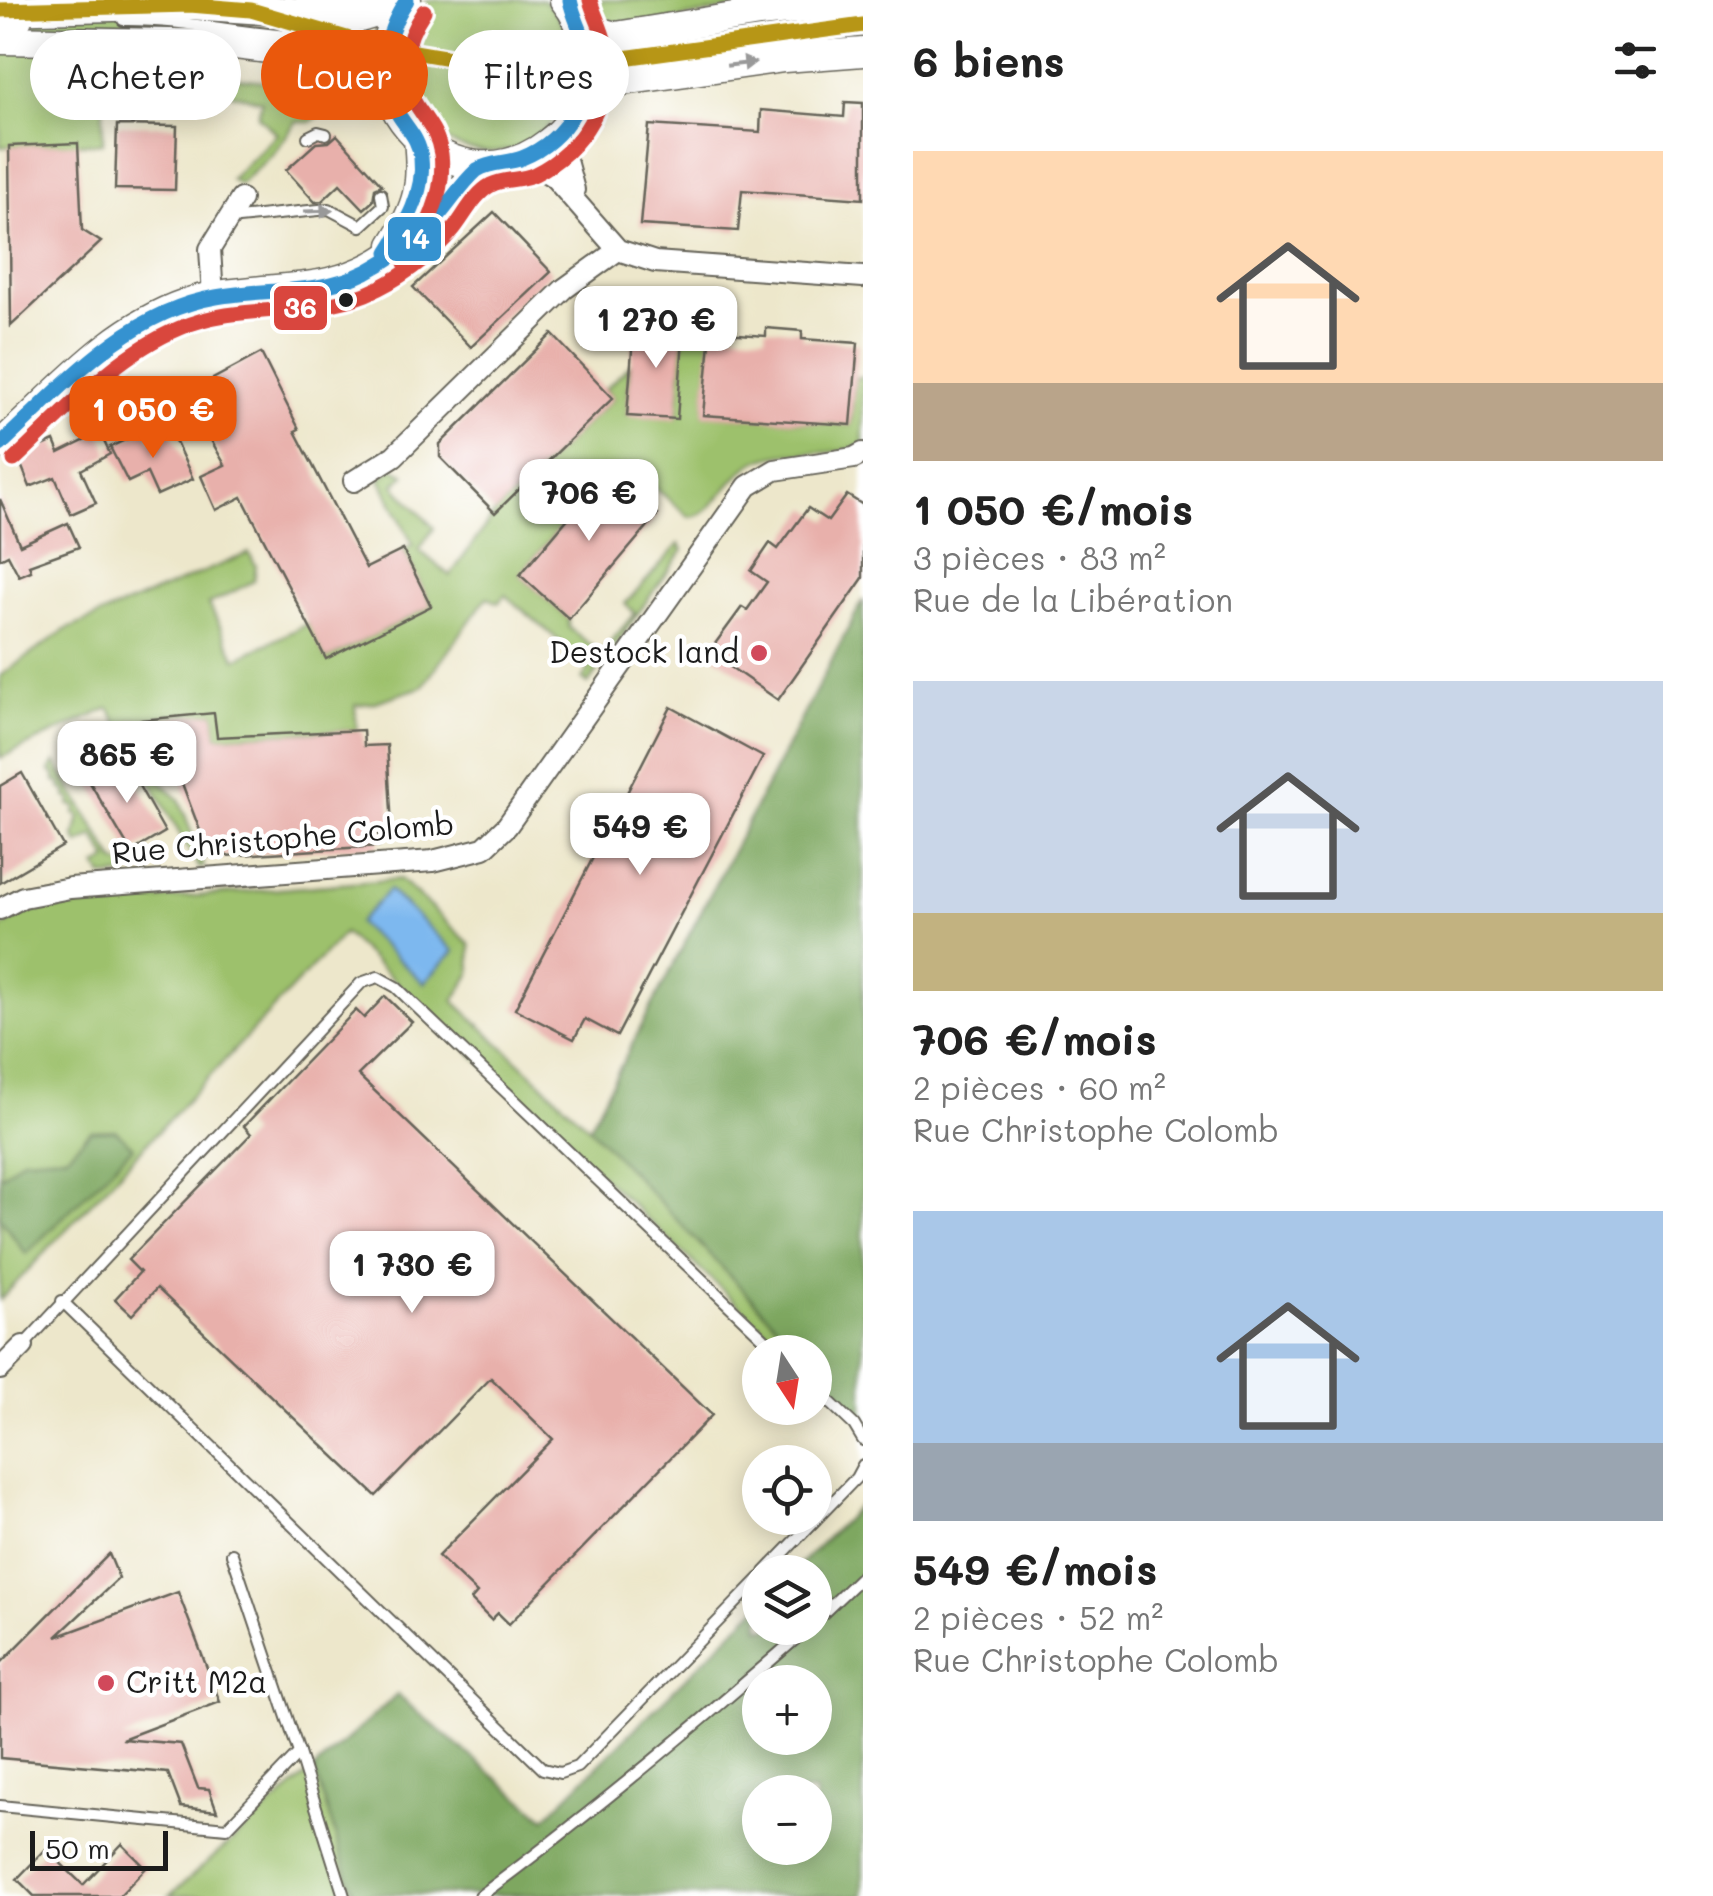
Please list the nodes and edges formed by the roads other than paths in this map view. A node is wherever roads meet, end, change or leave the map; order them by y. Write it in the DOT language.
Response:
graph roads {
  1 [pos="405,2"];
  2 [pos="863,2"];
  3 [pos="571,9"];
  4 [pos="0,10"];
  5 [pos="250,10"];
  6 [pos="110,20"];
  7 [pos="32,23"];
  8 [pos="0,24"];
  9 [pos="863,25"];
  10 [pos="311,30"];
  11 [pos="390,30"];
  12 [pos="261,33"];
  13 [pos="0,40"];
  14 [pos="261,48"];
  15 [pos="863,52"];
  16 [pos="629,58"];
  17 [pos="629,80"];
  18 [pos="402,120"];
  19 [pos="568,120"];
  20 [pos="326,134"];
  21 [pos="558,135"];
  22 [pos="308,137"];
  23 [pos="418,140"];
  24 [pos="516,161"];
  25 [pos="484,166"];
  26 [pos="381,194"];
  27 [pos="241,199"];
  28 [pos="578,201"];
  29 [pos="226,220"];
  30 [pos="618,250"];
  31 [pos="384,258"];
  32 [pos="863,277"];
  33 [pos="213,296"];
  34 [pos="0,445"];
  35 [pos="863,453"];
  36 [pos="354,481"];
  37 [pos="0,909"];
  38 [pos="62,1301"];
  39 [pos="760,1335"];
  40 [pos="22,1346"];
  41 [pos="0,1368"];
  42 [pos="832,1404"];
  43 [pos="863,1440"];
  44 [pos="863,1464"];
  45 [pos="232,1554"];
  46 [pos="781,1555"];
  47 [pos="863,1576"];
  48 [pos="742,1596"];
  49 [pos="832,1605"];
  50 [pos="788,1645"];
  51 [pos="299,1753"];
  52 [pos="0,1806"];
  53 [pos="344,1896"];
  54 [pos="480,1896"];
  1 -- 5 [label="main road"];
  1 -- 11 [label="main road"];
  2 -- 3 [label="main road"];
  4 -- 5 [label="main road"];
  5 -- 10 [label="lane"];
  6 -- 12 [label="lane"];
  7 -- 8 [label="lane"];
  9 -- 16 [label="lane"];
  13 -- 14 [label="main road"];
  17 -- 15 [label="main road, one-way"];
  18 -- 23 [label="main road"];
  19 -- 21 [label="main road"];
  20 -- 22 [label="lane"];
  21 -- 24 [label="main road"];
  21 -- 28 [label="street"];
  23 -- 25 [label="main road"];
  23 -- 31 [label="main road"];
  24 -- 25 [label="main road"];
  24 -- 28 [label="street"];
  25 -- 31 [label="main road"];
  29 -- 26 [label="lane, one-way"];
  27 -- 29 [label="street"];
  28 -- 30 [label="street"];
  29 -- 33 [label="street"];
  30 -- 32 [label="street"];
  30 -- 36 [label="street"];
  31 -- 33 [label="main road"];
  33 -- 34 [label="main road"];
  35 -- 37 [label="street, Rue Christophe Colomb"];
  38 -- 39 [label="lane"];
  38 -- 40 [label="lane"];
  38 -- 48 [label="lane"];
  40 -- 41 [label="street"];
  42 -- 43 [label="lane"];
  44 -- 46 [label="lane"];
  45 -- 51 [label="lane"];
  47 -- 49 [label="lane"];
  50 -- 54 [label="lane"];
  51 -- 52 [label="lane"];
  51 -- 53 [label="lane"];
}
